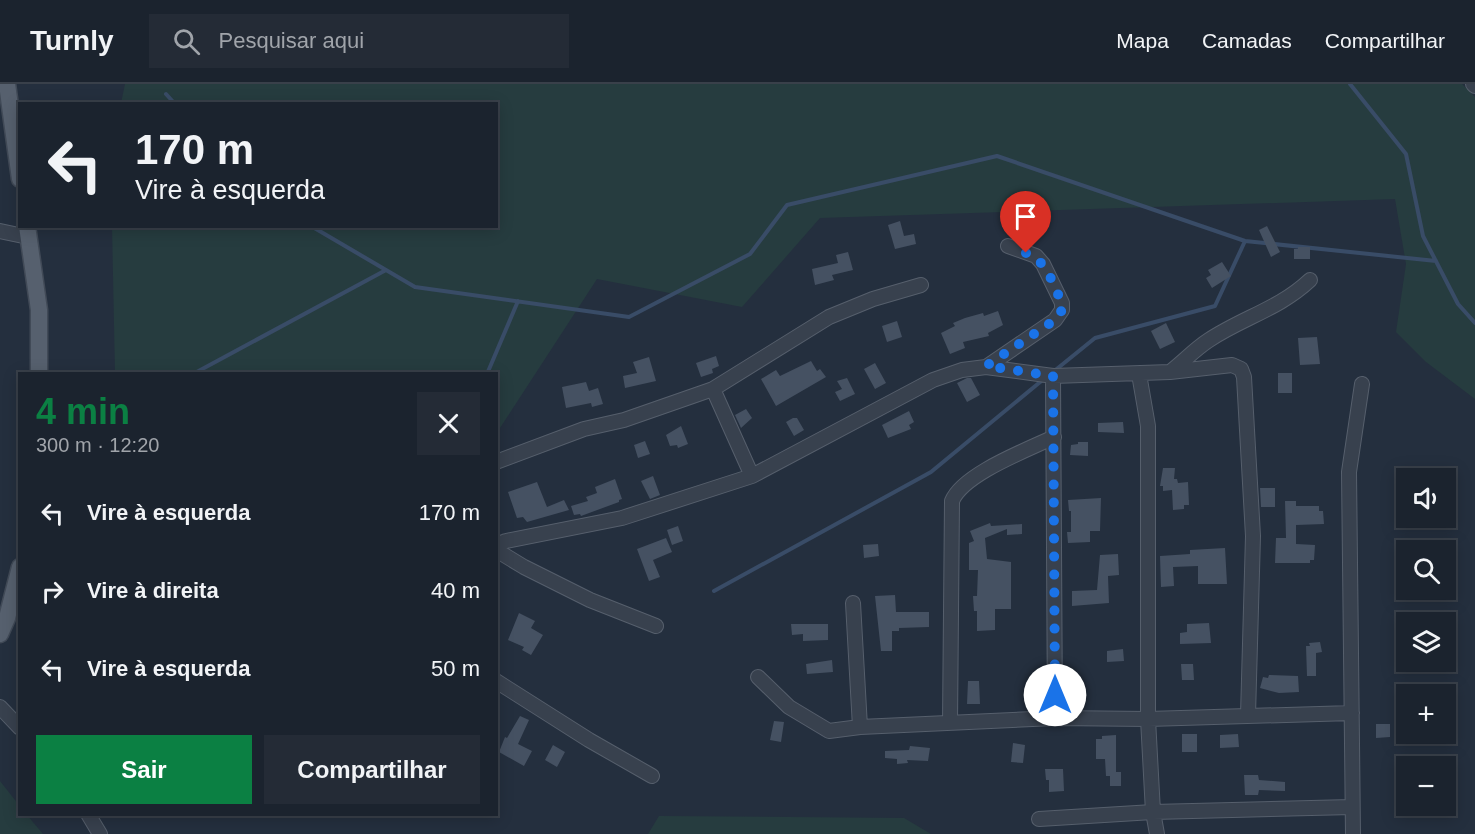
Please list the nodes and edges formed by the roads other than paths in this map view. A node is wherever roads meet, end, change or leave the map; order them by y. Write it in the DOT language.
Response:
graph roads {
  1 [pos="7,84"];
  2 [pos="18,164"];
  3 [pos="0,231"];
  4 [pos="27,232"];
  5 [pos="1008,246"];
  6 [pos="1310,280"];
  7 [pos="921,285"];
  8 [pos="986,366"];
  9 [pos="39,372"];
  10 [pos="1170,372"];
  11 [pos="1139,374"];
  12 [pos="1053,376"];
  13 [pos="1362,384"];
  14 [pos="713,389"];
  15 [pos="1054,437"];
  16 [pos="498,461"];
  17 [pos="752,476"];
  18 [pos="498,544"];
  19 [pos="498,551"];
  20 [pos="18,575"];
  21 [pos="853,603"];
  22 [pos="656,626"];
  23 [pos="0,634"];
  24 [pos="758,677"];
  25 [pos="498,682"];
  26 [pos="0,707"];
  27 [pos="1352,713"];
  28 [pos="1248,715"];
  29 [pos="1055,718"];
  30 [pos="1148,719"];
  31 [pos="950,723"];
  32 [pos="18,726"];
  33 [pos="860,727"];
  34 [pos="652,776"];
  35 [pos="1352,807"];
  36 [pos="1153,812"];
  37 [pos="89,816"];
  38 [pos="1039,819"];
  39 [pos="100,834"];
  40 [pos="1157,834"];
  41 [pos="1353,834"];
  1 -- 2 [label="main road"];
  3 -- 4 [label="street"];
  4 -- 9 [label="main road"];
  5 -- 8 [label="street"];
  6 -- 10 [label="street"];
  7 -- 14 [label="street"];
  8 -- 12 [label="street"];
  8 -- 17 [label="street"];
  10 -- 11 [label="street"];
  10 -- 28 [label="street"];
  11 -- 12 [label="street"];
  11 -- 30 [label="street"];
  12 -- 15 [label="street"];
  13 -- 27 [label="street"];
  14 -- 16 [label="street"];
  14 -- 17 [label="street"];
  15 -- 29 [label="street"];
  15 -- 31 [label="street"];
  17 -- 18 [label="street"];
  19 -- 22 [label="street"];
  20 -- 23 [label="main road"];
  21 -- 33 [label="street"];
  24 -- 33 [label="street"];
  25 -- 34 [label="street"];
  26 -- 32 [label="street"];
  27 -- 28 [label="street"];
  27 -- 35 [label="street"];
  28 -- 30 [label="street"];
  29 -- 30 [label="street"];
  29 -- 31 [label="street"];
  30 -- 36 [label="street"];
  31 -- 33 [label="street"];
  35 -- 36 [label="street"];
  35 -- 41 [label="street"];
  36 -- 38 [label="street"];
  36 -- 40 [label="street"];
  37 -- 39 [label="street"];
}
